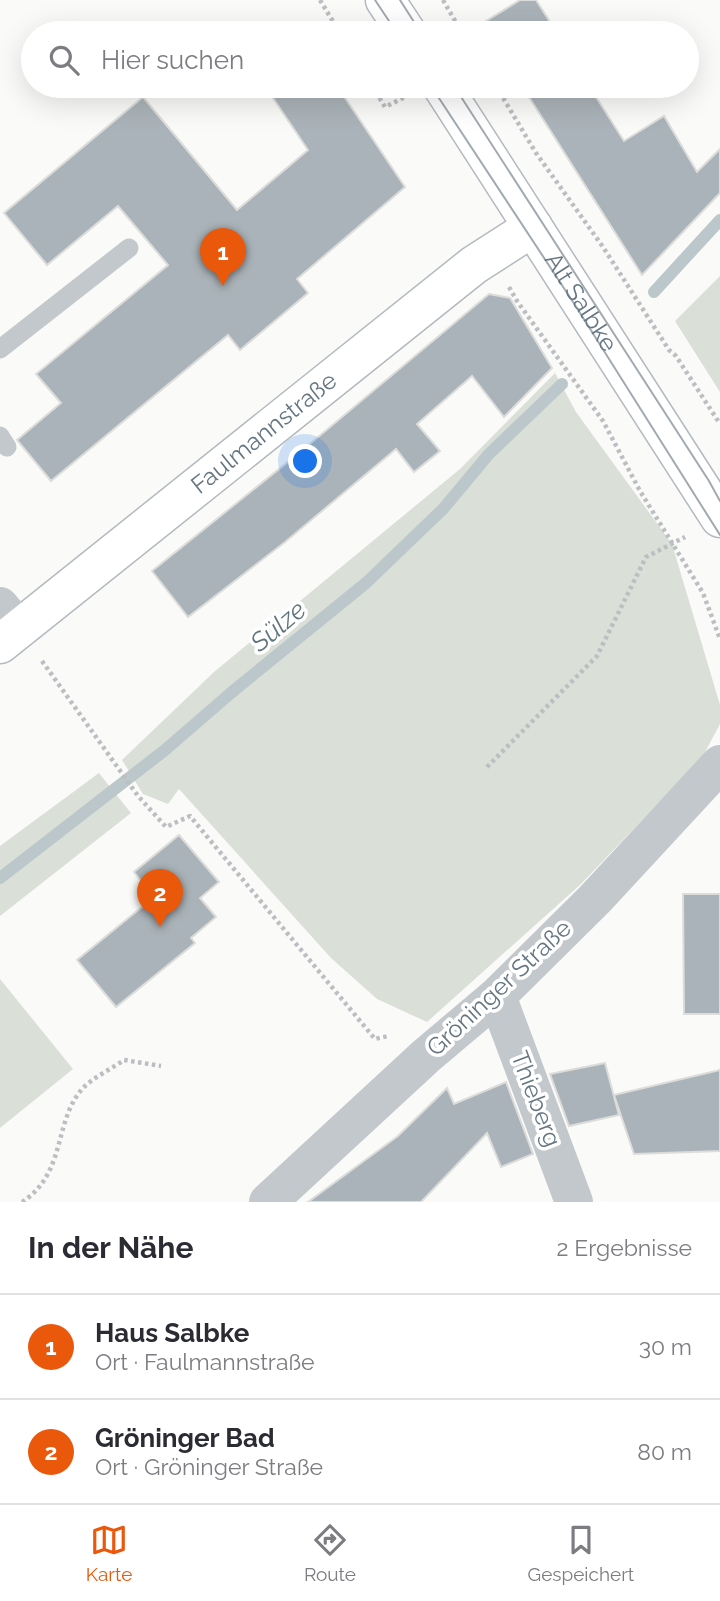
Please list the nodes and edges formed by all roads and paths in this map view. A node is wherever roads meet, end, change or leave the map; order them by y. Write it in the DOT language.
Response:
graph roads {
  1 [pos="320,0"];
  2 [pos="385,0"];
  3 [pos="443,0"];
  4 [pos="333,21"];
  5 [pos="399,21"];
  6 [pos="455,21"];
  7 [pos="379,98"];
  8 [pos="407,98"];
  9 [pos="430,98"];
  10 [pos="503,98"];
  11 [pos="533,227"];
  12 [pos="129,248"];
  13 [pos="506,281"];
  14 [pos="0,349"];
  15 [pos="720,424"];
  16 [pos="707,526"];
  17 [pos="673,543"];
  18 [pos="6,626"];
  19 [pos="720,639"];
  20 [pos="720,764"];
  21 [pos="486,767"];
  22 [pos="497,996"];
  23 [pos="426,1056"];
  24 [pos="161,1066"];
  25 [pos="25,1201"];
  26 [pos="268,1202"];
  27 [pos="574,1202"];
  1 -- 4 [label="path"];
  2 -- 5 [label="main road"];
  3 -- 6 [label="path"];
  7 -- 8 [label="path"];
  9 -- 11 [label="main road, Alt Salbke"];
  10 -- 15 [label="path, Alt Salbke"];
  11 -- 16 [label="main road, Alt Salbke"];
  11 -- 18 [label="main road, Faulmannstraße"];
  12 -- 14 [label="lane"];
  13 -- 17 [label="path, Alt Salbke"];
  16 -- 17 [label="path"];
  17 -- 19 [label="path, Alt Salbke"];
  17 -- 21 [label="path"];
  18 -- 23 [label="path"];
  20 -- 22 [label="street, Gröninger Straße"];
  22 -- 23 [label="street, Gröninger Straße"];
  22 -- 27 [label="street, Thieberg"];
  23 -- 26 [label="street, Gröninger Straße"];
  24 -- 25 [label="path"];
}
